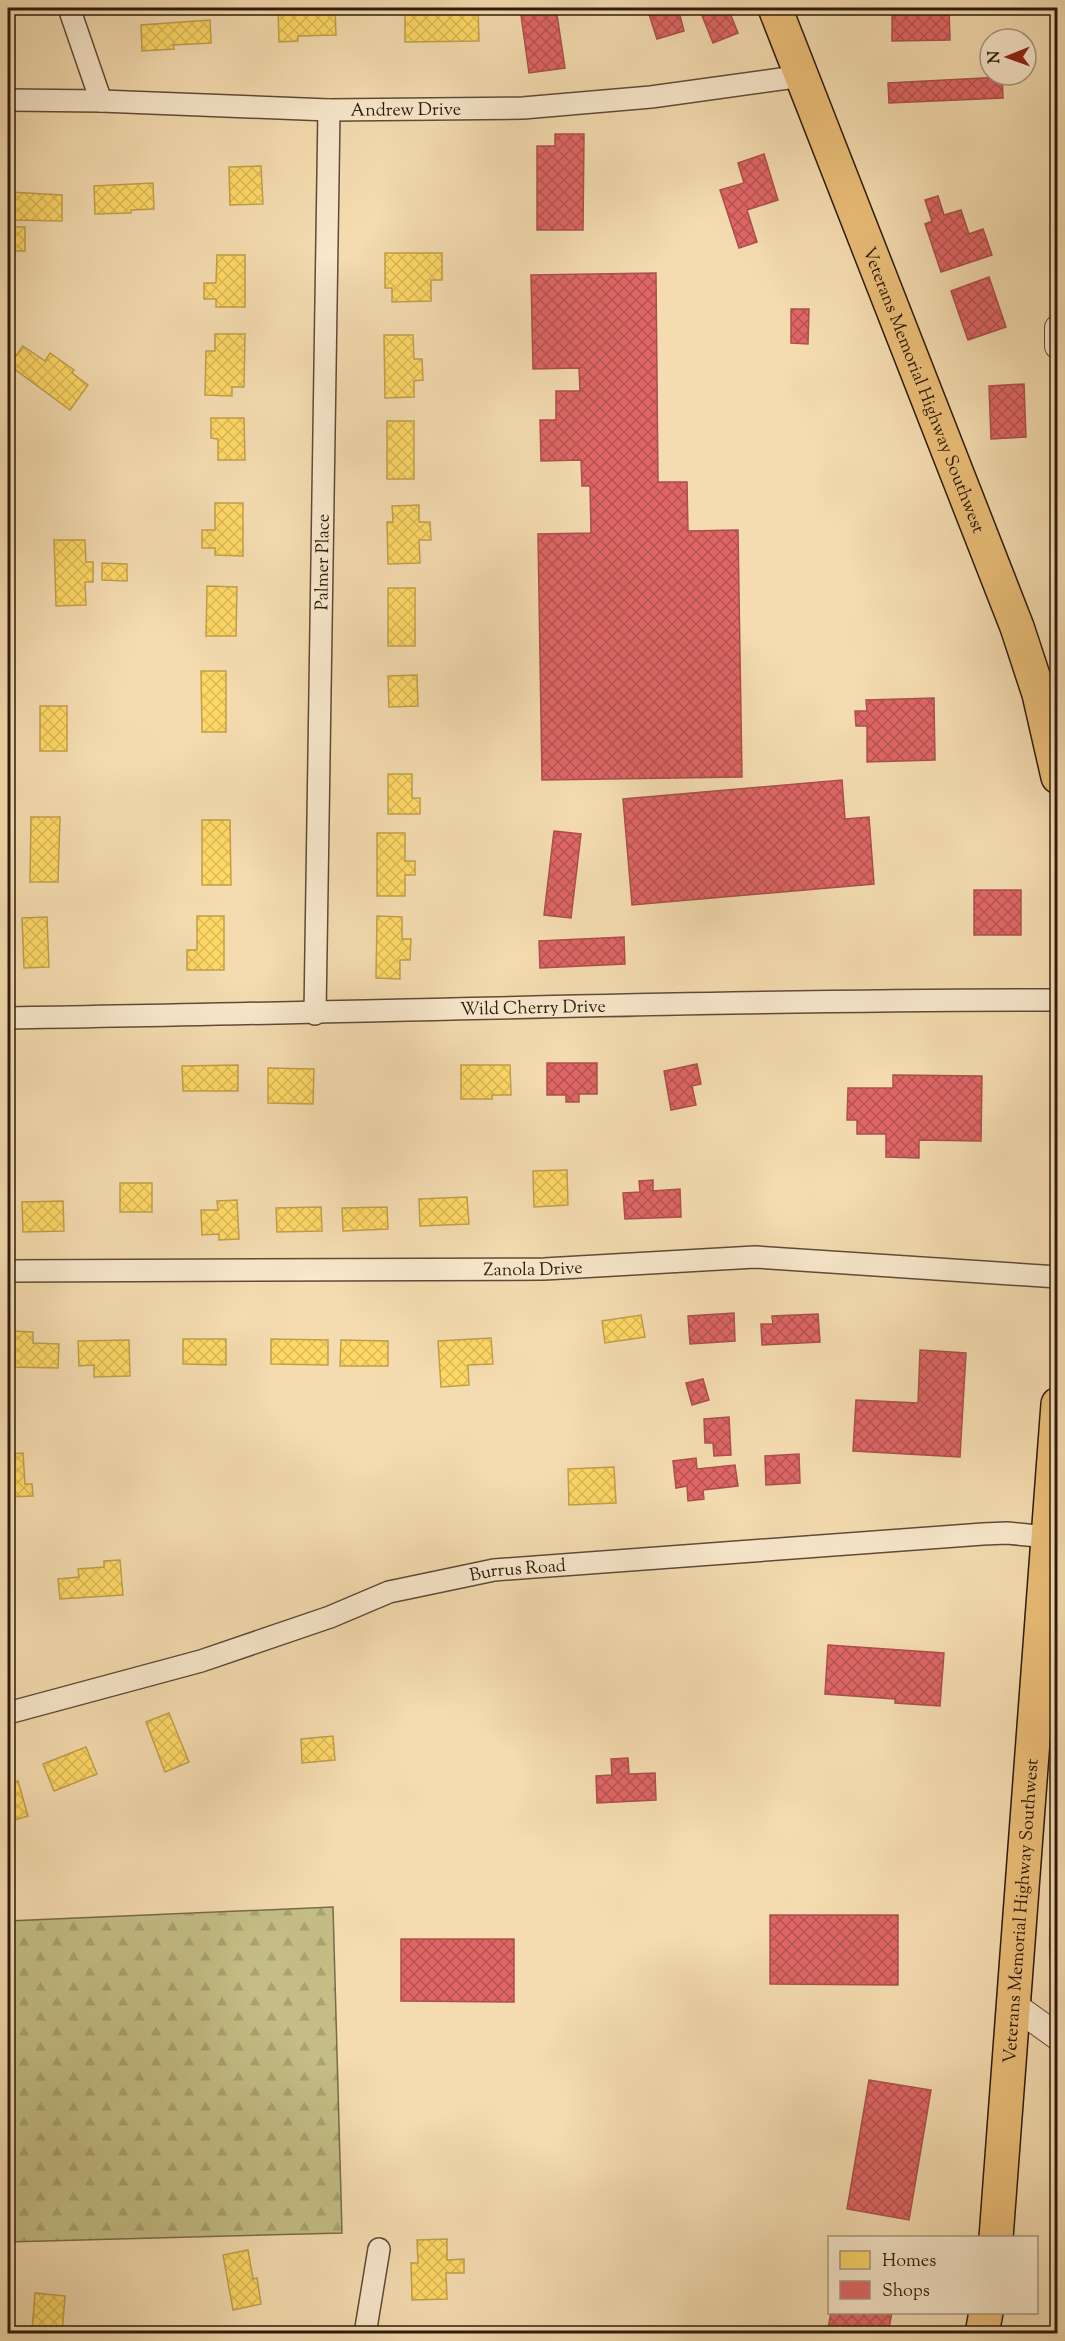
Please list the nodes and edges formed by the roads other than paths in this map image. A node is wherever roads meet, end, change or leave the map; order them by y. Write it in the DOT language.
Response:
graph roads {
  1 [pos="69,8"];
  2 [pos="775,8"];
  3 [pos="803,76"];
  4 [pos="8,100"];
  5 [pos="101,101"];
  6 [pos="329,110"];
  7 [pos="1058,328"];
  8 [pos="1058,346"];
  9 [pos="1058,777"];
  10 [pos="1058,1000"];
  11 [pos="315,1014"];
  12 [pos="8,1018"];
  13 [pos="8,1271"];
  14 [pos="1058,1277"];
  15 [pos="1058,1404"];
  16 [pos="1055,1490"];
  17 [pos="1048,1537"];
  18 [pos="8,1713"];
  19 [pos="1015,2006"];
  20 [pos="1058,2037"];
  21 [pos="996,2236"];
  22 [pos="379,2249"];
  23 [pos="986,2314"];
  24 [pos="365,2334"];
  25 [pos="982,2334"];
  1 -- 5 [label="street"];
  2 -- 3 [label="main road, Veterans Memorial Highway Southwest"];
  3 -- 6 [label="street, Andrew Drive"];
  3 -- 9 [label="main road, Veterans Memorial Highway Southwest"];
  4 -- 5 [label="street, Andrew Drive"];
  5 -- 6 [label="street, Andrew Drive"];
  6 -- 11 [label="street, Palmer Place"];
  7 -- 8 [label="street"];
  10 -- 11 [label="street, Wild Cherry Drive"];
  11 -- 12 [label="street, Wild Cherry Drive"];
  13 -- 14 [label="street, Zanola Drive"];
  15 -- 16 [label="main road, Veterans Memorial Highway Southwest"];
  16 -- 17 [label="main road, Veterans Memorial Highway Southwest"];
  17 -- 18 [label="street, Burrus Road"];
  17 -- 19 [label="main road, Veterans Memorial Highway Southwest"];
  19 -- 20 [label="street"];
  19 -- 21 [label="main road, Veterans Memorial Highway Southwest"];
  22 -- 24 [label="street"];
  23 -- 25 [label="main road"];
}
